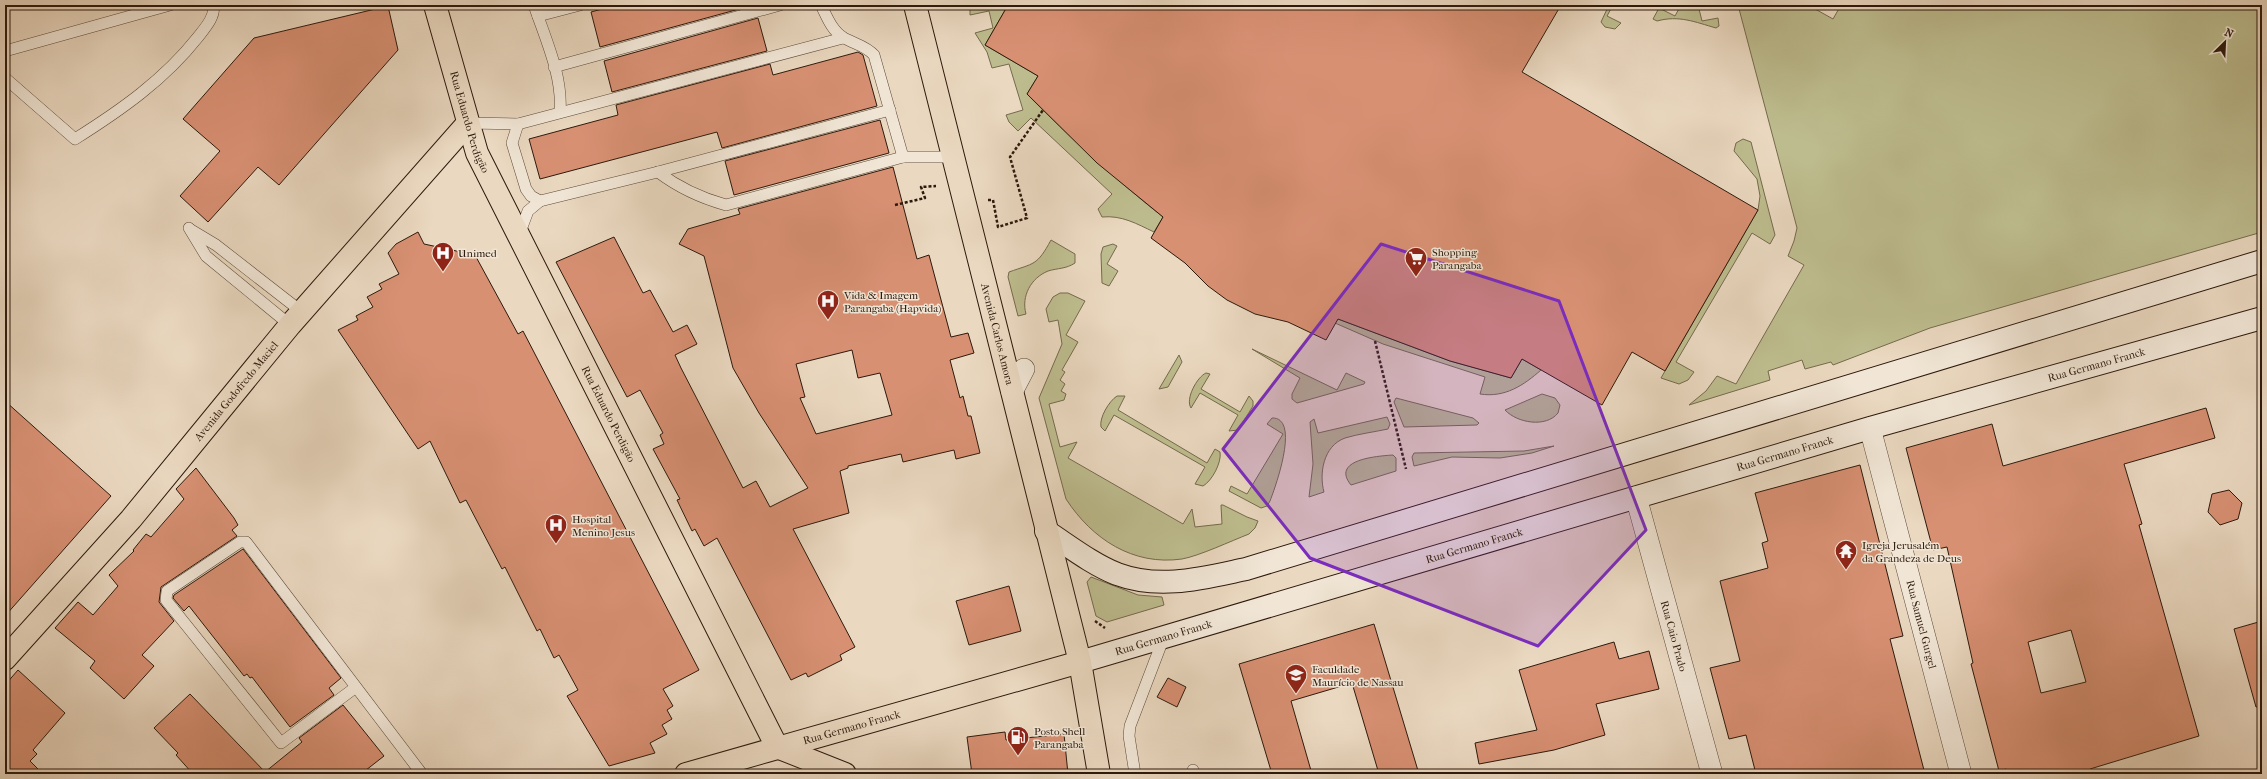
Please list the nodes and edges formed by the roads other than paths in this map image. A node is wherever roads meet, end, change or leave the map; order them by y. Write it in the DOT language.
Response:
graph roads {
  1 [pos="170,5"];
  2 [pos="213,5"];
  3 [pos="435,5"];
  4 [pos="534,5"];
  5 [pos="580,5"];
  6 [pos="780,5"];
  7 [pos="821,5"];
  8 [pos="915,5"];
  9 [pos="538,16"];
  10 [pos="843,38"];
  11 [pos="5,52"];
  12 [pos="554,67"];
  13 [pos="5,78"];
  14 [pos="890,110"];
  15 [pos="560,112"];
  16 [pos="468,123"];
  17 [pos="518,124"];
  18 [pos="904,157"];
  19 [pos="953,157"];
  20 [pos="658,172"];
  21 [pos="540,201"];
  22 [pos="519,236"];
  23 [pos="2262,261"];
  24 [pos="2262,318"];
  25 [pos="296,319"];
  26 [pos="1870,428"];
  27 [pos="1636,497"];
  28 [pos="1046,531"];
  29 [pos="1164,636"];
  30 [pos="5,659"];
  31 [pos="1080,662"];
  32 [pos="356,687"];
  33 [pos="777,748"];
  34 [pos="422,774"];
  35 [pos="686,774"];
  36 [pos="845,774"];
  37 [pos="1099,774"];
  38 [pos="1135,774"];
  39 [pos="1712,774"];
  40 [pos="1961,774"];
  1 -- 11 [label="lane"];
  2 -- 13 [label="lane"];
  3 -- 16 [label="main road, Rua Eduardo Perdigão"];
  4 -- 9 [label="lane"];
  5 -- 9 [label="lane"];
  6 -- 12 [label="lane"];
  7 -- 10 [label="lane"];
  8 -- 19 [label="main road, Avenida Carlos Amora"];
  9 -- 12 [label="lane"];
  10 -- 14 [label="lane"];
  10 -- 15 [label="lane"];
  12 -- 15 [label="lane"];
  14 -- 18 [label="lane"];
  14 -- 20 [label="lane"];
  15 -- 17 [label="lane"];
  16 -- 17 [label="lane"];
  16 -- 22 [label="main road, Rua Eduardo Perdigão"];
  16 -- 25 [label="main road, Avenida Godofredo Maciel"];
  17 -- 21 [label="lane"];
  18 -- 19 [label="lane"];
  18 -- 20 [label="lane"];
  19 -- 28 [label="main road, Avenida Carlos Amora"];
  20 -- 21 [label="lane"];
  21 -- 22 [label="lane"];
  22 -- 33 [label="main road, Rua Eduardo Perdigão"];
  23 -- 28 [label="main road"];
  24 -- 26 [label="main road, Rua Germano Franck"];
  25 -- 25 [label="lane"];
  25 -- 30 [label="main road, Avenida Godofredo Maciel"];
  26 -- 27 [label="main road, Rua Germano Franck"];
  26 -- 40 [label="street, Rua Samuel Gurgel"];
  27 -- 29 [label="main road, Rua Germano Franck"];
  27 -- 39 [label="street, Rua Caio Prado"];
  28 -- 31 [label="main road, Avenida Carlos Amora"];
  29 -- 31 [label="main road, Rua Germano Franck"];
  29 -- 38 [label="lane"];
  31 -- 33 [label="main road, Rua Germano Franck"];
  31 -- 37 [label="main road, Avenida Carlos Amora"];
  32 -- 32 [label="lane"];
  32 -- 34 [label="lane"];
  33 -- 35 [label="main road, Rua Germano Franck"];
  33 -- 36 [label="main road"];
}
